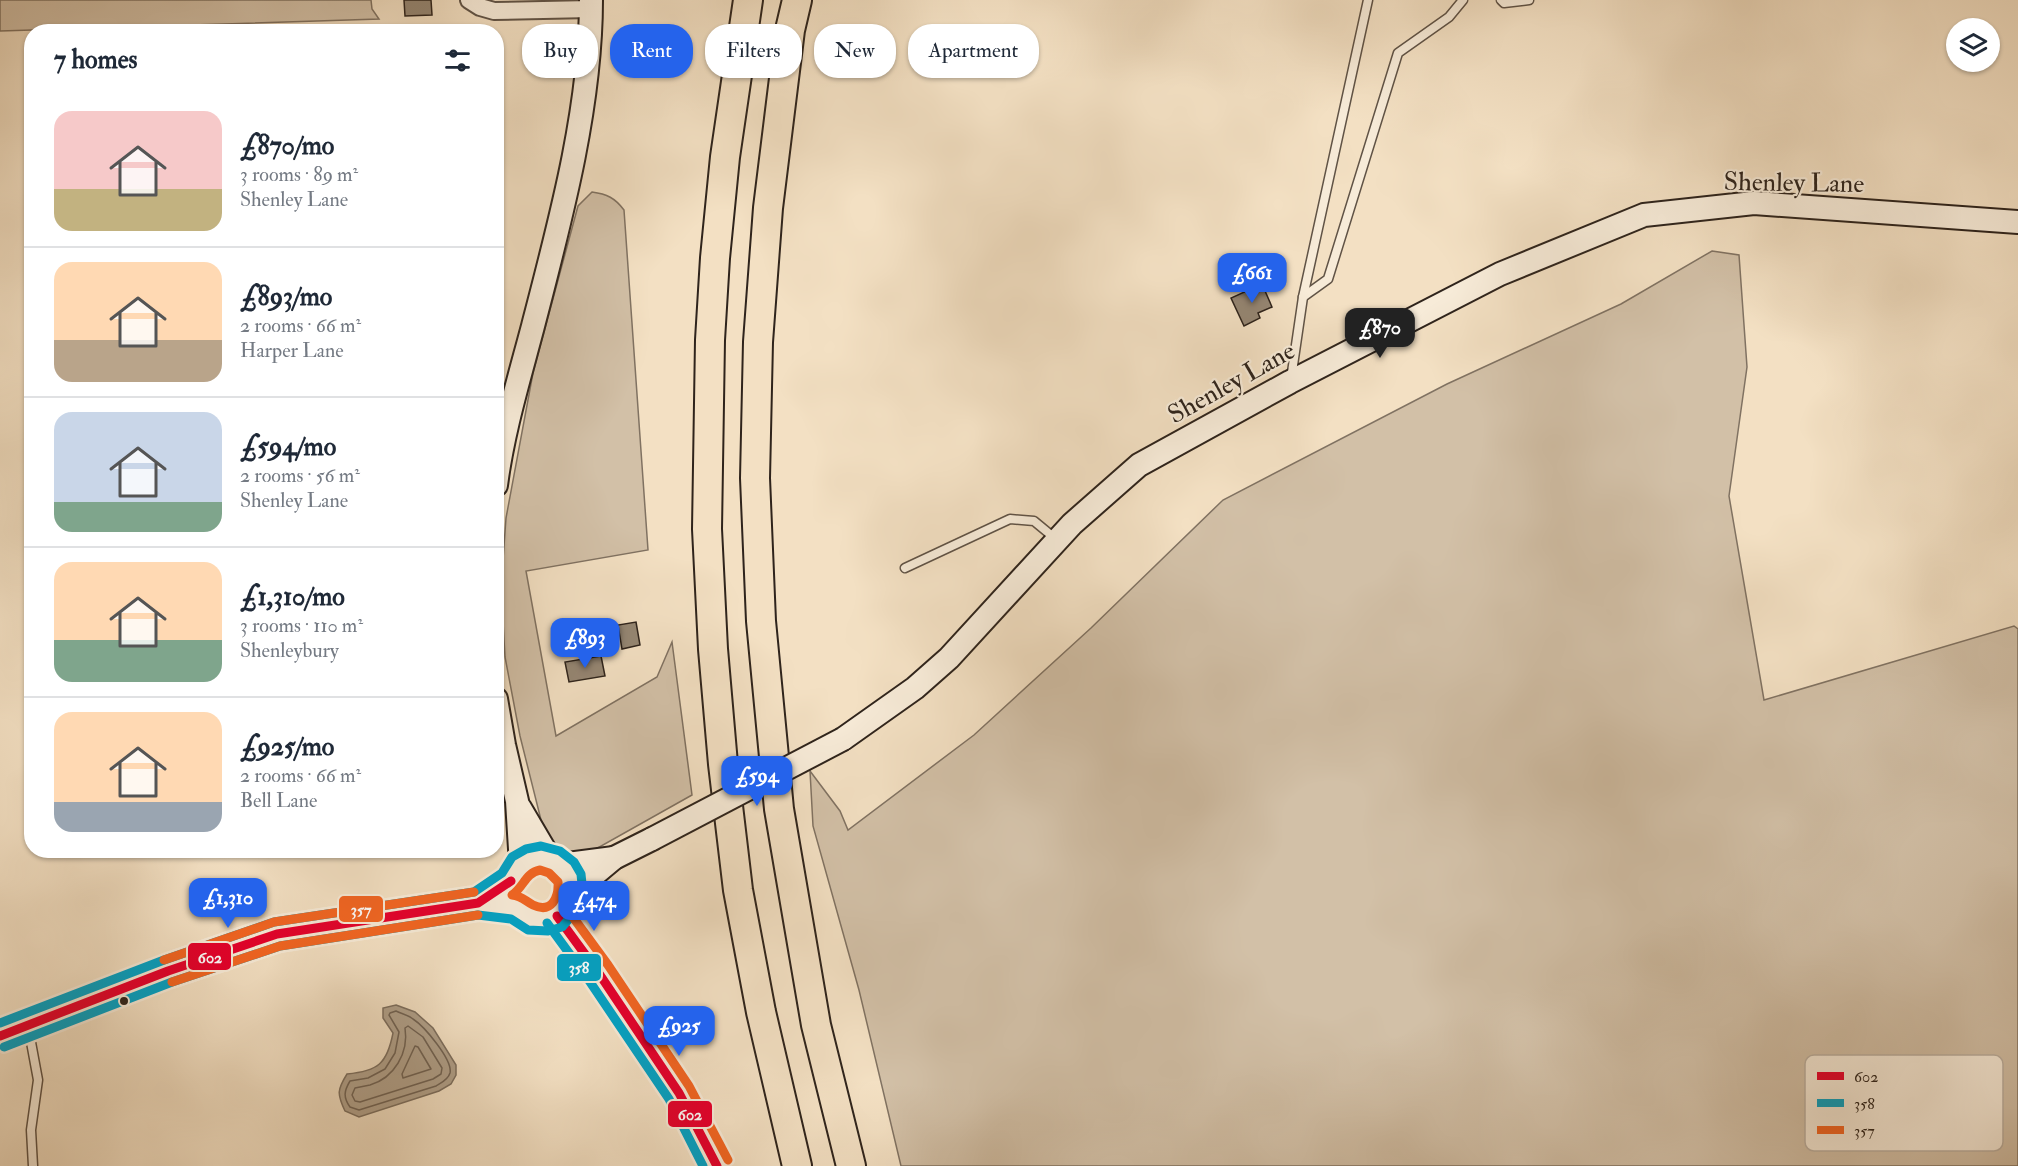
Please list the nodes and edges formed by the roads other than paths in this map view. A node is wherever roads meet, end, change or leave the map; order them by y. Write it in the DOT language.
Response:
graph roads {
  1 [pos="469,0"];
  2 [pos="748,0"];
  3 [pos="797,0"];
  4 [pos="1368,0"];
  5 [pos="1463,0"];
  6 [pos="1501,0"];
  7 [pos="1529,0"];
  8 [pos="591,4"];
  9 [pos="2018,222"];
  10 [pos="1304,297"];
  11 [pos="1290,382"];
  12 [pos="504,434"];
  13 [pos="1058,540"];
  14 [pos="905,568"];
  15 [pos="504,745"];
  16 [pos="517,801"];
  17 [pos="614,858"];
  18 [pos="555,862"];
  19 [pos="516,873"];
  20 [pos="571,894"];
  21 [pos="478,903"];
  22 [pos="516,907"];
  23 [pos="557,916"];
  24 [pos="28,1025"];
  25 [pos="0,1036"];
  26 [pos="33,1166"];
  27 [pos="717,1166"];
  28 [pos="797,1166"];
  29 [pos="851,1166"];
  1 -- 8 [label="street"];
  2 -- 28 [label="highway"];
  3 -- 29 [label="highway"];
  4 -- 10 [label="lane"];
  5 -- 10 [label="lane"];
  6 -- 7 [label="lane"];
  8 -- 12 [label="main road"];
  9 -- 11 [label="main road, Shenley Lane"];
  10 -- 11 [label="lane"];
  11 -- 13 [label="main road, Shenley Lane"];
  13 -- 14 [label="lane"];
  13 -- 17 [label="main road, Shenley Lane, bridge"];
  15 -- 16 [label="main road"];
  16 -- 18 [label="main road"];
  16 -- 19 [label="main road"];
  17 -- 18 [label="main road, Shenley Lane"];
  17 -- 20 [label="main road, Shenley Lane"];
  18 -- 19 [label="main road"];
  18 -- 20 [label="main road"];
  19 -- 21 [label="main road"];
  19 -- 22 [label="main road"];
  20 -- 23 [label="main road"];
  21 -- 22 [label="main road"];
  21 -- 24 [label="main road"];
  22 -- 23 [label="main road"];
  23 -- 27 [label="main road"];
  24 -- 25 [label="main road"];
  24 -- 26 [label="lane"];
}
